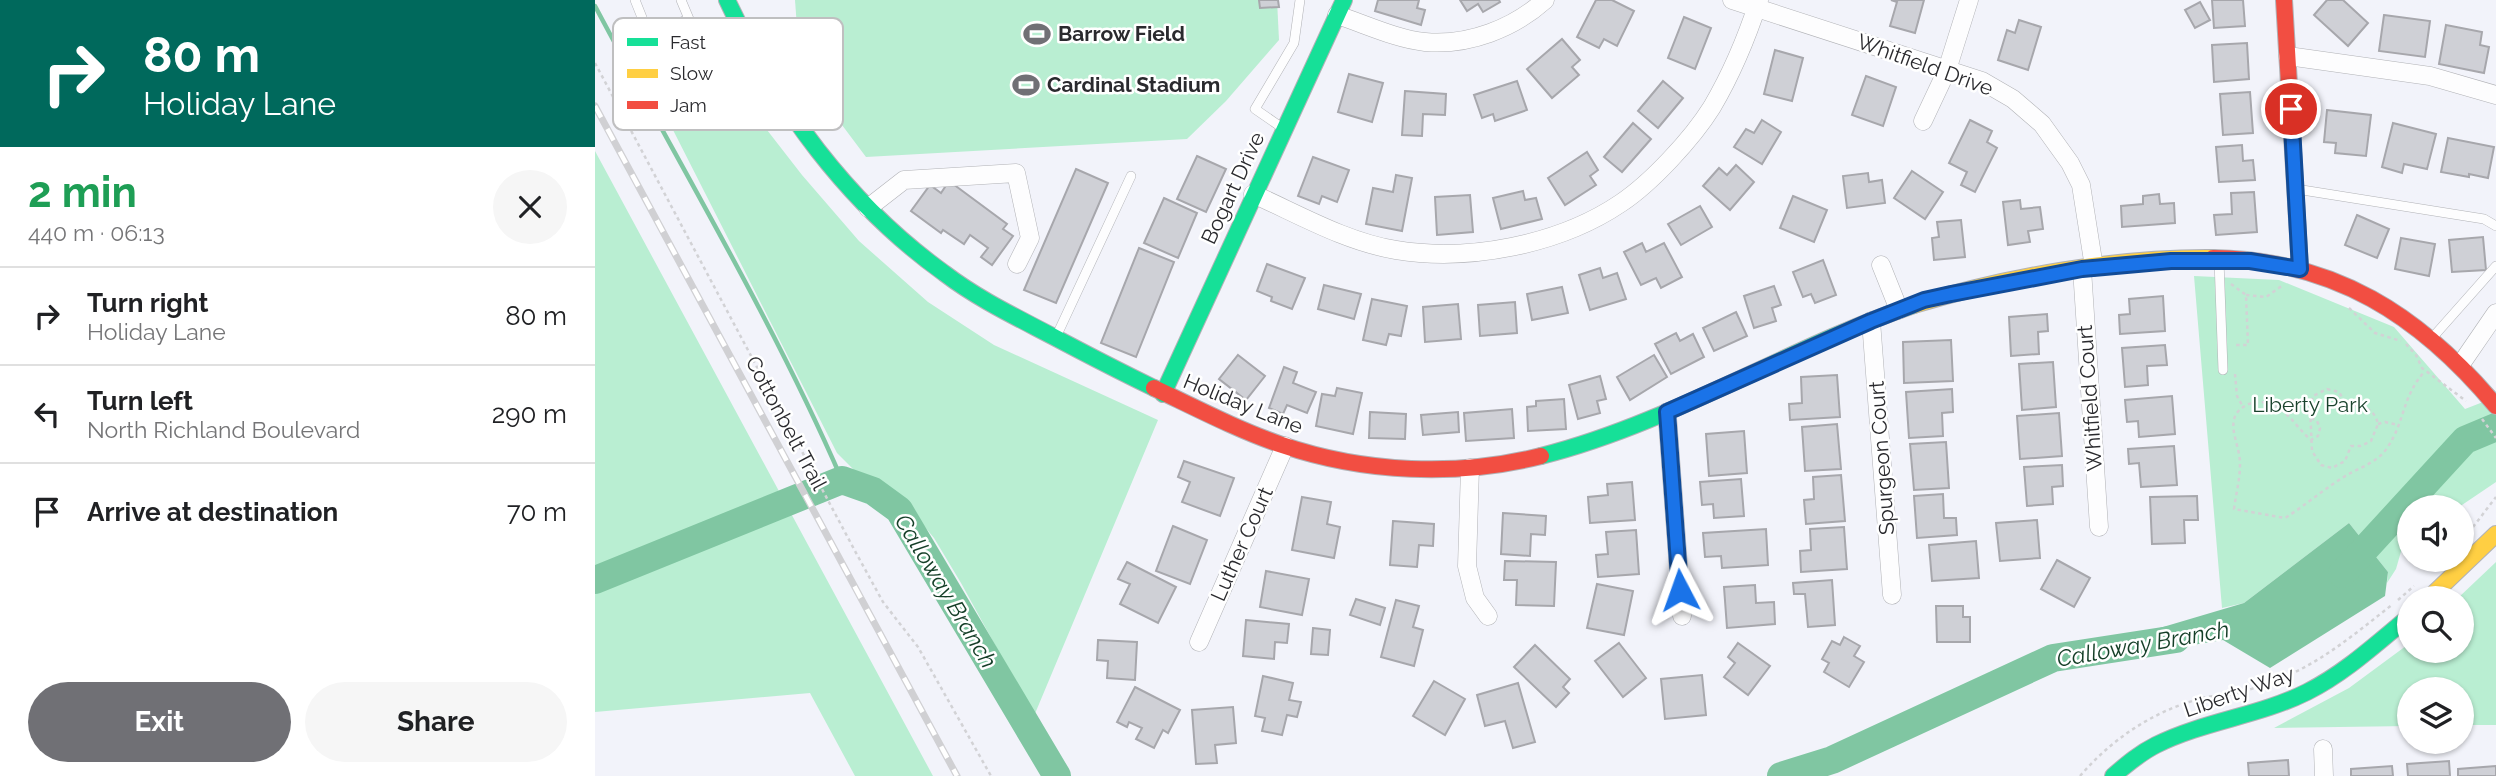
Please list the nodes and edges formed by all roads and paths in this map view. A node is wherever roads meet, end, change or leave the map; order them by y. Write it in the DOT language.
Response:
graph roads {
  1 [pos="635,0"];
  2 [pos="681,0"];
  3 [pos="727,0"];
  4 [pos="1300,0"];
  5 [pos="1545,0"];
  6 [pos="1732,0"];
  7 [pos="1969,0"];
  8 [pos="2284,0"];
  9 [pos="1757,4"];
  10 [pos="1340,7"];
  11 [pos="642,18"];
  12 [pos="689,18"];
  13 [pos="734,18"];
  14 [pos="2288,56"];
  15 [pos="595,63"];
  16 [pos="1947,70"];
  17 [pos="2496,95"];
  18 [pos="613,97"];
  19 [pos="1923,121"];
  20 [pos="1283,129"];
  21 [pos="631,130"];
  22 [pos="804,130"];
  23 [pos="1131,176"];
  24 [pos="2295,188"];
  25 [pos="1253,194"];
  26 [pos="868,208"];
  27 [pos="2496,226"];
  28 [pos="2219,259"];
  29 [pos="1017,264"];
  30 [pos="1881,265"];
  31 [pos="2496,266"];
  32 [pos="2088,268"];
  33 [pos="2300,269"];
  34 [pos="2220,284"];
  35 [pos="2294,288"];
  36 [pos="2246,295"];
  37 [pos="2346,306"];
  38 [pos="1899,310"];
  39 [pos="2496,313"];
  40 [pos="1871,321"];
  41 [pos="1055,338"];
  42 [pos="2432,338"];
  43 [pos="2232,346"];
  44 [pos="2461,363"];
  45 [pos="2223,370"];
  46 [pos="2235,371"];
  47 [pos="2425,371"];
  48 [pos="1163,394"];
  49 [pos="2493,403"];
  50 [pos="2472,406"];
  51 [pos="2243,407"];
  52 [pos="1667,412"];
  53 [pos="2476,413"];
  54 [pos="2311,418"];
  55 [pos="2378,424"];
  56 [pos="2398,425"];
  57 [pos="2496,438"];
  58 [pos="2311,440"];
  59 [pos="1285,446"];
  60 [pos="1470,468"];
  61 [pos="2496,497"];
  62 [pos="2099,527"];
  63 [pos="2474,527"];
  64 [pos="2496,534"];
  65 [pos="2441,586"];
  66 [pos="1892,595"];
  67 [pos="2397,599"];
  68 [pos="1488,616"];
  69 [pos="1682,616"];
  70 [pos="2397,627"];
  71 [pos="1199,642"];
  72 [pos="2323,749"];
  73 [pos="991,776"];
  74 [pos="2080,776"];
  75 [pos="2113,776"];
  76 [pos="2324,776"];
  1 -- 11 [label="lane"];
  2 -- 12 [label="lane"];
  3 -- 13 [label="street, Holiday Lane"];
  4 -- 20 [label="lane"];
  5 -- 10 [label="street"];
  6 -- 9 [label="street, Whitfield Drive"];
  7 -- 16 [label="street"];
  8 -- 14 [label="street"];
  9 -- 16 [label="street, Whitfield Drive"];
  9 -- 25 [label="street"];
  10 -- 20 [label="street, Bogart Drive"];
  14 -- 17 [label="street"];
  14 -- 24 [label="street"];
  15 -- 18 [label="path, Cottonbelt Trail"];
  16 -- 19 [label="street"];
  16 -- 32 [label="street, Whitfield Drive"];
  20 -- 25 [label="street, Bogart Drive"];
  21 -- 73 [label="path, Cottonbelt Trail"];
  22 -- 26 [label="street, Holiday Lane"];
  23 -- 41 [label="lane"];
  24 -- 27 [label="lane"];
  24 -- 33 [label="street"];
  25 -- 48 [label="street, Bogart Drive"];
  26 -- 29 [label="street"];
  26 -- 41 [label="street, Holiday Lane"];
  28 -- 32 [label="street, Holiday Lane"];
  28 -- 33 [label="street, Holiday Lane"];
  28 -- 34 [label="lane"];
  30 -- 38 [label="street"];
  31 -- 42 [label="lane"];
  32 -- 38 [label="street, Holiday Lane"];
  32 -- 62 [label="street, Whitfield Court"];
  33 -- 42 [label="street, Holiday Lane"];
  34 -- 36 [label="path"];
  34 -- 45 [label="lane"];
  35 -- 36 [label="path"];
  36 -- 43 [label="path"];
  37 -- 47 [label="path"];
  38 -- 40 [label="street, Holiday Lane"];
  39 -- 44 [label="street"];
  40 -- 52 [label="street, Holiday Lane"];
  40 -- 66 [label="street, Spurgeon Court"];
  41 -- 48 [label="street, Holiday Lane"];
  42 -- 44 [label="street, Holiday Lane"];
  44 -- 49 [label="street, Holiday Lane"];
  46 -- 51 [label="path"];
  47 -- 50 [label="path"];
  47 -- 56 [label="path"];
  48 -- 59 [label="street, Holiday Lane"];
  51 -- 56 [label="path"];
  51 -- 58 [label="path"];
  52 -- 60 [label="street, Holiday Lane"];
  52 -- 69 [label="street"];
  53 -- 57 [label="path"];
  54 -- 55 [label="path"];
  54 -- 58 [label="path"];
  54 -- 58 [label="path"];
  55 -- 56 [label="path"];
  55 -- 58 [label="path"];
  59 -- 60 [label="street, Holiday Lane"];
  59 -- 71 [label="street, Luther Court"];
  60 -- 68 [label="street"];
  61 -- 63 [label="path"];
  64 -- 65 [label="street"];
  67 -- 74 [label="path"];
  70 -- 75 [label="street, Liberty Way"];
  72 -- 76 [label="street"];
}
